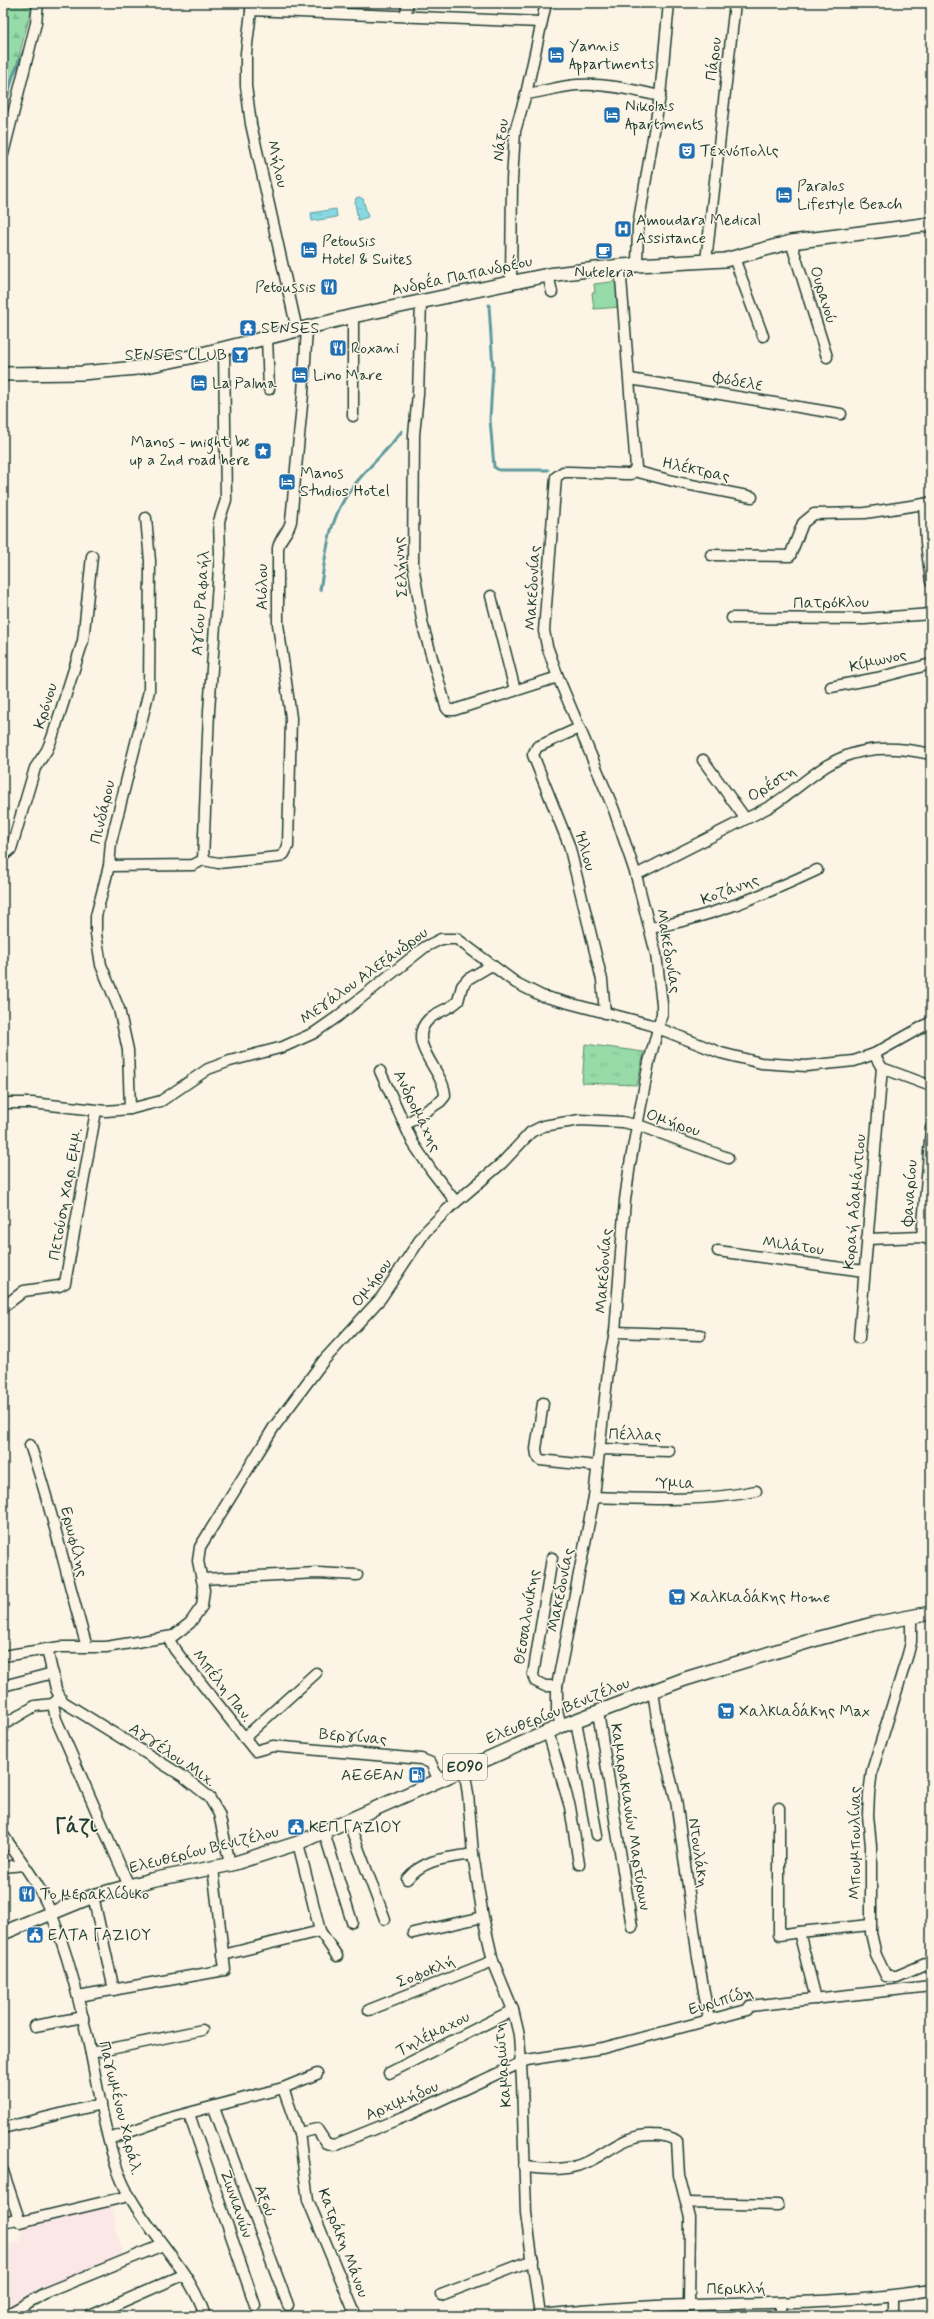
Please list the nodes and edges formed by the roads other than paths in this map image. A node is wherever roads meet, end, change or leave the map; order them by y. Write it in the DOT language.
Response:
graph roads {
  1 [pos="38,3"];
  2 [pos="408,3"];
  3 [pos="546,3"];
  4 [pos="669,3"];
  5 [pos="735,3"];
  6 [pos="252,6"];
  7 [pos="405,16"];
  8 [pos="542,22"];
  9 [pos="526,94"];
  10 [pos="660,96"];
  11 [pos="3,154"];
  12 [pos="931,224"];
  13 [pos="791,242"];
  14 [pos="734,258"];
  15 [pos="706,261"];
  16 [pos="637,265"];
  17 [pos="620,266"];
  18 [pos="548,276"];
  19 [pos="511,283"];
  20 [pos="552,292"];
  21 [pos="421,302"];
  22 [pos="353,316"];
  23 [pos="302,329"];
  24 [pos="763,336"];
  25 [pos="267,338"];
  26 [pos="224,349"];
  27 [pos="827,357"];
  28 [pos="3,374"];
  29 [pos="630,379"];
  30 [pos="269,389"];
  31 [pos="841,414"];
  32 [pos="353,416"];
  33 [pos="634,471"];
  34 [pos="752,497"];
  35 [pos="928,503"];
  36 [pos="146,518"];
  37 [pos="711,555"];
  38 [pos="92,556"];
  39 [pos="931,582"];
  40 [pos="491,596"];
  41 [pos="931,614"];
  42 [pos="732,618"];
  43 [pos="931,664"];
  44 [pos="558,677"];
  45 [pos="831,687"];
  46 [pos="515,690"];
  47 [pos="579,728"];
  48 [pos="931,754"];
  49 [pos="703,760"];
  50 [pos="745,818"];
  51 [pos="3,856"];
  52 [pos="203,860"];
  53 [pos="109,866"];
  54 [pos="817,870"];
  55 [pos="636,875"];
  56 [pos="650,928"];
  57 [pos="492,965"];
  58 [pos="605,1013"];
  59 [pos="931,1022"];
  60 [pos="658,1028"];
  61 [pos="874,1054"];
  62 [pos="882,1068"];
  63 [pos="380,1071"];
  64 [pos="931,1086"];
  65 [pos="3,1103"];
  66 [pos="130,1108"];
  67 [pos="96,1111"];
  68 [pos="405,1125"];
  69 [pos="636,1125"];
  70 [pos="931,1128"];
  71 [pos="728,1158"];
  72 [pos="929,1163"];
  73 [pos="456,1202"];
  74 [pos="867,1239"];
  75 [pos="926,1239"];
  76 [pos="718,1250"];
  77 [pos="864,1271"];
  78 [pos="3,1307"];
  79 [pos="615,1332"];
  80 [pos="700,1335"];
  81 [pos="859,1338"];
  82 [pos="543,1403"];
  83 [pos="30,1445"];
  84 [pos="600,1449"];
  85 [pos="669,1451"];
  86 [pos="598,1466"];
  87 [pos="756,1490"];
  88 [pos="594,1497"];
  89 [pos="552,1558"];
  90 [pos="357,1575"];
  91 [pos="202,1579"];
  92 [pos="931,1612"];
  93 [pos="911,1616"];
  94 [pos="168,1638"];
  95 [pos="88,1647"];
  96 [pos="47,1649"];
  97 [pos="3,1656"];
  98 [pos="52,1673"];
  99 [pos="316,1673"];
  100 [pos="3,1686"];
  101 [pos="557,1686"];
  102 [pos="653,1691"];
  103 [pos="56,1701"];
  104 [pos="598,1712"];
  105 [pos="576,1721"];
  106 [pos="3,1725"];
  107 [pos="561,1726"];
  108 [pos="548,1732"];
  109 [pos="244,1738"];
  110 [pos="255,1750"];
  111 [pos="464,1768"];
  112 [pos="438,1779"];
  113 [pos="779,1808"];
  114 [pos="348,1821"];
  115 [pos="324,1832"];
  116 [pos="3,1835"];
  117 [pos="597,1835"];
  118 [pos="298,1843"];
  119 [pos="473,1854"];
  120 [pos="230,1864"];
  121 [pos="579,1864"];
  122 [pos="23,1865"];
  123 [pos="3,1867"];
  124 [pos="213,1868"];
  125 [pos="407,1879"];
  126 [pos="129,1886"];
  127 [pos="93,1896"];
  128 [pos="51,1913"];
  129 [pos="483,1917"];
  130 [pos="385,1919"];
  131 [pos="352,1922"];
  132 [pos="870,1925"];
  133 [pos="632,1927"];
  134 [pos="320,1931"];
  135 [pos="799,1932"];
  136 [pos="3,1933"];
  137 [pos="412,1933"];
  138 [pos="223,1955"];
  139 [pos="337,1956"];
  140 [pos="493,1961"];
  141 [pos="931,1967"];
  142 [pos="931,1986"];
  143 [pos="114,1990"];
  144 [pos="78,1996"];
  145 [pos="816,1999"];
  146 [pos="369,2010"];
  147 [pos="513,2010"];
  148 [pos="83,2017"];
  149 [pos="709,2020"];
  150 [pos="35,2026"];
  151 [pos="202,2030"];
  152 [pos="91,2053"];
  153 [pos="522,2062"];
  154 [pos="388,2073"];
  155 [pos="317,2074"];
  156 [pos="283,2088"];
  157 [pos="102,2104"];
  158 [pos="214,2108"];
  159 [pos="189,2114"];
  160 [pos="3,2128"];
  161 [pos="299,2133"];
  162 [pos="109,2139"];
  163 [pos="524,2167"];
  164 [pos="3,2172"];
  165 [pos="129,2196"];
  166 [pos="687,2203"];
  167 [pos="778,2205"];
  168 [pos="18,2220"];
  169 [pos="3,2222"];
  170 [pos="163,2245"];
  171 [pos="533,2260"];
  172 [pos="183,2275"];
  173 [pos="931,2290"];
  174 [pos="441,2296"];
  175 [pos="892,2296"];
  176 [pos="782,2304"];
  177 [pos="256,2305"];
  178 [pos="288,2305"];
  179 [pos="689,2305"];
  180 [pos="10,2313"];
  181 [pos="90,2316"];
  182 [pos="205,2316"];
  183 [pos="356,2316"];
  184 [pos="540,2316"];
  185 [pos="782,2316"];
  186 [pos="893,2316"];
  1 -- 11 [label="street"];
  2 -- 7 [label="street"];
  3 -- 8 [label="street, Νάξου"];
  4 -- 10 [label="street"];
  5 -- 15 [label="street, Πάρου"];
  6 -- 7 [label="street"];
  6 -- 23 [label="street, Μήλου"];
  7 -- 8 [label="street"];
  8 -- 9 [label="street, Νάξου"];
  9 -- 10 [label="street"];
  9 -- 19 [label="street, Νάξου"];
  10 -- 16 [label="street"];
  12 -- 13 [label="main road, Ανδρέα Παπανδρέου"];
  13 -- 14 [label="main road, Ανδρέα Παπανδρέου"];
  13 -- 27 [label="street, Ουρανού"];
  14 -- 15 [label="main road, Ανδρέα Παπανδρέου"];
  14 -- 24 [label="street"];
  15 -- 16 [label="main road, Ανδρέα Παπανδρέου"];
  16 -- 17 [label="main road, Ανδρέα Παπανδρέου"];
  17 -- 18 [label="main road, Ανδρέα Παπανδρέου"];
  17 -- 29 [label="street"];
  18 -- 19 [label="main road, Ανδρέα Παπανδρέου"];
  18 -- 20 [label="street"];
  19 -- 21 [label="main road, Ανδρέα Παπανδρέου"];
  21 -- 22 [label="main road, Ανδρέα Παπανδρέου"];
  21 -- 46 [label="street, Σελήνης"];
  22 -- 23 [label="main road, Ανδρέα Παπανδρέου"];
  22 -- 32 [label="street"];
  23 -- 25 [label="main road, Ανδρέα Παπανδρέου"];
  23 -- 52 [label="street, Αιόλου"];
  25 -- 26 [label="main road, Ανδρέα Παπανδρέου"];
  25 -- 30 [label="street"];
  26 -- 28 [label="main road, Ανδρέα Παπανδρέου"];
  26 -- 52 [label="street, Αγίου Ραφαήλ"];
  29 -- 31 [label="street, Φόδελε"];
  29 -- 33 [label="street"];
  33 -- 34 [label="street, Ηλέκτρας"];
  33 -- 44 [label="street, Μακεδονίας"];
  35 -- 37 [label="street"];
  35 -- 39 [label="street"];
  36 -- 53 [label="street, Πινδάρου"];
  38 -- 51 [label="street, Κρόνου"];
  40 -- 46 [label="street"];
  41 -- 42 [label="street, Πατρόκλου"];
  43 -- 45 [label="street, Κίμωνος"];
  44 -- 46 [label="street, Σελήνης"];
  44 -- 47 [label="street, Μακεδονίας"];
  47 -- 55 [label="street, Μακεδονίας"];
  47 -- 58 [label="street, Ήλιου"];
  48 -- 50 [label="street, Ορέστη"];
  49 -- 50 [label="street"];
  50 -- 55 [label="street, Ορέστη"];
  52 -- 53 [label="street"];
  53 -- 66 [label="street, Πινδάρου"];
  54 -- 56 [label="street, Κοζάνης"];
  55 -- 56 [label="street, Μακεδονίας"];
  56 -- 60 [label="street, Μακεδονίας"];
  57 -- 58 [label="street, Μεγάλου Αλεξάνδρου"];
  57 -- 66 [label="street, Μεγάλου Αλεξάνδρου"];
  57 -- 68 [label="street"];
  58 -- 60 [label="street, Μεγάλου Αλεξάνδρου"];
  59 -- 61 [label="street, Μεγάλου Αλεξάνδρου"];
  60 -- 61 [label="street, Μεγάλου Αλεξάνδρου"];
  60 -- 69 [label="street, Μακεδονίας"];
  61 -- 62 [label="street"];
  62 -- 64 [label="street"];
  62 -- 74 [label="street, Κοραή Αδαμάντιου"];
  63 -- 68 [label="street, Ανδρομάχης"];
  65 -- 67 [label="street, Μεγάλου Αλεξάνδρου"];
  66 -- 67 [label="street, Μεγάλου Αλεξάνδρου"];
  67 -- 78 [label="street, Πετούση Χαρ. Εμμ."];
  68 -- 73 [label="street, Ανδρομάχης"];
  69 -- 71 [label="street, Ομήρου"];
  69 -- 73 [label="street, Ομήρου"];
  69 -- 79 [label="street, Μακεδονίας"];
  70 -- 72 [label="street, Φαναρίου"];
  72 -- 75 [label="street, Φαναρίου"];
  73 -- 91 [label="street, Ομήρου"];
  74 -- 75 [label="street"];
  74 -- 77 [label="street, Κοραή Αδαμάντιου"];
  76 -- 77 [label="street, Μιλάτου"];
  77 -- 81 [label="street, Κοραή Αδαμάντιου"];
  79 -- 80 [label="street"];
  79 -- 84 [label="street, Μακεδονίας"];
  82 -- 86 [label="street"];
  83 -- 95 [label="street, Ερωφίλης"];
  84 -- 85 [label="street, Πέλλας"];
  84 -- 86 [label="street, Μακεδονίας"];
  86 -- 88 [label="street, Μακεδονίας"];
  87 -- 88 [label="street, Ύμια"];
  88 -- 101 [label="street, Μακεδονίας"];
  89 -- 101 [label="street, Θεσσαλονίκης"];
  90 -- 91 [label="street"];
  91 -- 94 [label="street, Ομήρου"];
  92 -- 93 [label="main road, Ελευθερίου Βενιζέλου / ΕΟ90"];
  93 -- 102 [label="main road, Ελευθερίου Βενιζέλου / ΕΟ90"];
  93 -- 132 [label="street, Μπουμπουλίνας"];
  94 -- 95 [label="street"];
  94 -- 109 [label="street, Μπέλη Παν."];
  95 -- 96 [label="street"];
  96 -- 97 [label="street"];
  96 -- 98 [label="street"];
  98 -- 100 [label="street"];
  98 -- 103 [label="street"];
  99 -- 109 [label="street"];
  101 -- 107 [label="street, Μακεδονίας"];
  102 -- 104 [label="main road, Ελευθερίου Βενιζέλου / ΕΟ90"];
  102 -- 149 [label="street, Ντουλάκη"];
  103 -- 106 [label="street"];
  103 -- 120 [label="street, Αγγέλου Μιχ."];
  103 -- 126 [label="street"];
  104 -- 105 [label="main road, Ελευθερίου Βενιζέλου / ΕΟ90"];
  104 -- 133 [label="street, Καμαρακιανών Μαρτύρων"];
  105 -- 107 [label="main road, Ελευθερίου Βενιζέλου / ΕΟ90"];
  105 -- 117 [label="street"];
  107 -- 108 [label="main road, Ελευθερίου Βενιζέλου / ΕΟ90"];
  108 -- 111 [label="main road, Ελευθερίου Βενιζέλου / ΕΟ90"];
  108 -- 121 [label="street"];
  109 -- 110 [label="street, Μπέλη Παν."];
  110 -- 112 [label="street, Βεργίνας"];
  111 -- 112 [label="main road, Ελευθερίου Βενιζέλου / ΕΟ90"];
  111 -- 119 [label="street, Καμαριώτη"];
  112 -- 114 [label="main road, Ελευθερίου Βενιζέλου / ΕΟ90"];
  113 -- 135 [label="street"];
  114 -- 115 [label="main road, Ελευθερίου Βενιζέλου / ΕΟ90"];
  114 -- 130 [label="street"];
  115 -- 118 [label="main road, Ελευθερίου Βενιζέλου / ΕΟ90"];
  115 -- 131 [label="street"];
  116 -- 122 [label="street, Παγωμένου Χαράλ."];
  118 -- 120 [label="main road, Ελευθερίου Βενιζέλου / ΕΟ90"];
  118 -- 134 [label="street"];
  119 -- 125 [label="street"];
  119 -- 129 [label="street, Καμαριώτη"];
  120 -- 124 [label="main road, Ελευθερίου Βενιζέλου / ΕΟ90"];
  122 -- 123 [label="street"];
  122 -- 128 [label="street, Παγωμένου Χαράλ."];
  124 -- 126 [label="main road, Ελευθερίου Βενιζέλου / ΕΟ90"];
  124 -- 138 [label="street"];
  126 -- 127 [label="main road, Ελευθερίου Βενιζέλου / ΕΟ90"];
  127 -- 128 [label="main road, Ελευθερίου Βενιζέλου / ΕΟ90"];
  127 -- 143 [label="street"];
  128 -- 136 [label="main road, Ελευθερίου Βενιζέλου / ΕΟ90"];
  128 -- 144 [label="street, Παγωμένου Χαράλ."];
  129 -- 137 [label="street"];
  129 -- 140 [label="street, Καμαριώτη"];
  132 -- 135 [label="street"];
  132 -- 141 [label="street, Μπουμπουλίνας"];
  134 -- 138 [label="street"];
  134 -- 139 [label="street"];
  135 -- 145 [label="street"];
  138 -- 143 [label="street"];
  140 -- 146 [label="street, Σοφοκλή"];
  140 -- 147 [label="street, Καμαριώτη"];
  142 -- 145 [label="street, Ευριπίδη"];
  143 -- 144 [label="street"];
  144 -- 148 [label="street, Παγωμένου Χαράλ."];
  145 -- 149 [label="street, Ευριπίδη"];
  147 -- 153 [label="street, Καμαριώτη"];
  147 -- 154 [label="street, Τηλέμαχου"];
  148 -- 150 [label="street"];
  148 -- 152 [label="street, Παγωμένου Χαράλ."];
  149 -- 153 [label="street, Ευριπίδη"];
  151 -- 152 [label="street"];
  152 -- 157 [label="street, Παγωμένου Χαράλ."];
  153 -- 161 [label="street, Αρχιμήδου"];
  153 -- 163 [label="street, Καμαριώτη"];
  155 -- 156 [label="street"];
  156 -- 158 [label="street"];
  156 -- 161 [label="street, Κατράκη Μάνου"];
  157 -- 160 [label="street"];
  157 -- 162 [label="street, Παγωμένου Χαράλ."];
  158 -- 159 [label="street"];
  158 -- 178 [label="street, Αξού"];
  159 -- 162 [label="street"];
  159 -- 177 [label="street, Ζωνιανών"];
  161 -- 183 [label="street, Κατράκη Μάνου"];
  162 -- 165 [label="street, Παγωμένου Χαράλ."];
  163 -- 166 [label="street"];
  163 -- 171 [label="street, Καμαριώτη"];
  164 -- 168 [label="street"];
  165 -- 168 [label="street"];
  165 -- 170 [label="street, Παγωμένου Χαράλ."];
  166 -- 167 [label="street"];
  166 -- 179 [label="street"];
  168 -- 169 [label="street"];
  170 -- 172 [label="street, Παγωμένου Χαράλ."];
  170 -- 180 [label="street"];
  171 -- 174 [label="street"];
  171 -- 184 [label="street, Καμαριώτη"];
  172 -- 181 [label="street"];
  172 -- 182 [label="street, Παγωμένου Χαράλ."];
  173 -- 175 [label="street, Περικλή"];
  175 -- 176 [label="street, Περικλή"];
  175 -- 186 [label="street"];
  176 -- 179 [label="street, Περικλή"];
  176 -- 185 [label="street"];
  179 -- 184 [label="street, Περικλή"];
}
